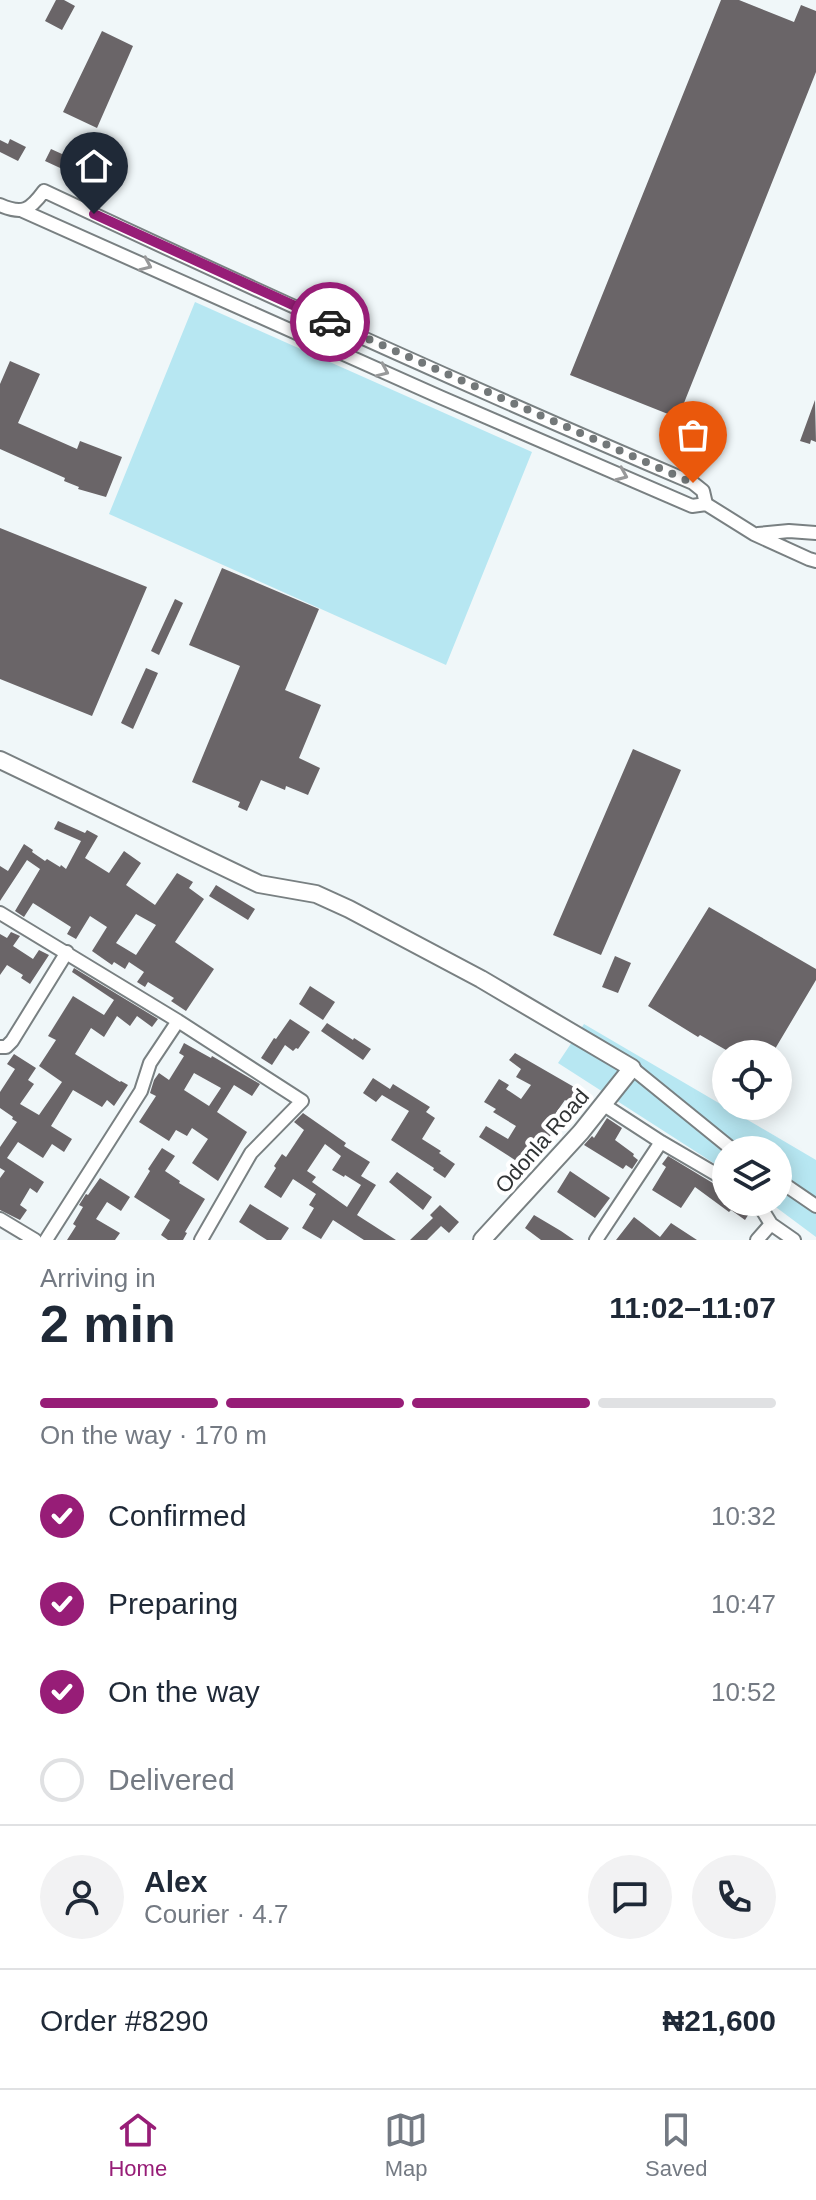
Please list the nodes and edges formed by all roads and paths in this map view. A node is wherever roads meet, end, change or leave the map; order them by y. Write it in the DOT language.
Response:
graph roads {
  1 [pos="0,205"];
  2 [pos="23,211"];
  3 [pos="706,504"];
  4 [pos="816,533"];
  5 [pos="754,534"];
  6 [pos="816,561"];
  7 [pos="0,760"];
  8 [pos="0,913"];
  9 [pos="67,952"];
  10 [pos="178,1021"];
  11 [pos="0,1048"];
  12 [pos="632,1068"];
  13 [pos="604,1105"];
  14 [pos="716,1136"];
  15 [pos="661,1142"];
  16 [pos="712,1172"];
  17 [pos="792,1190"];
  18 [pos="816,1206"];
  19 [pos="766,1216"];
  20 [pos="0,1219"];
  21 [pos="771,1224"];
  22 [pos="35,1240"];
  23 [pos="46,1240"];
  24 [pos="201,1240"];
  25 [pos="482,1240"];
  26 [pos="596,1240"];
  27 [pos="757,1240"];
  28 [pos="794,1240"];
  1 -- 2 [label="street"];
  2 -- 3 [label="street, one-way"];
  2 -- 3 [label="street"];
  3 -- 5 [label="street"];
  4 -- 5 [label="street"];
  5 -- 6 [label="street"];
  7 -- 12 [label="street"];
  8 -- 9 [label="street"];
  9 -- 10 [label="street"];
  9 -- 11 [label="street"];
  10 -- 23 [label="street"];
  10 -- 24 [label="street"];
  12 -- 13 [label="street, Odonla Road"];
  12 -- 14 [label="street"];
  13 -- 15 [label="street"];
  13 -- 25 [label="street, Odonla Road"];
  15 -- 16 [label="street"];
  15 -- 26 [label="street"];
  17 -- 18 [label="street"];
  19 -- 21 [label="street"];
  20 -- 22 [label="street"];
  21 -- 27 [label="street"];
  21 -- 28 [label="street"];
}
